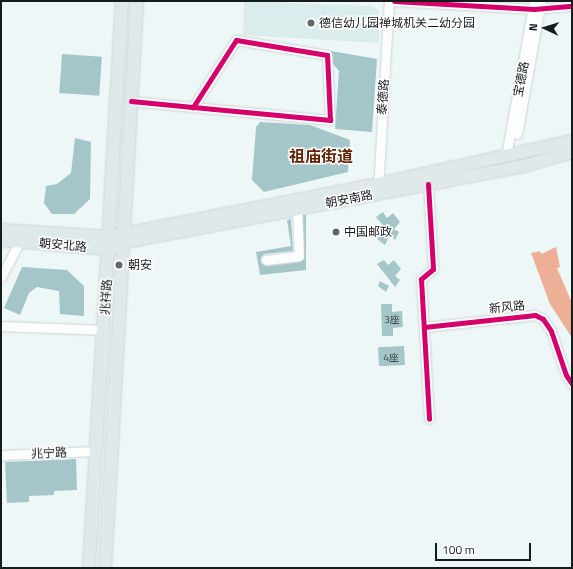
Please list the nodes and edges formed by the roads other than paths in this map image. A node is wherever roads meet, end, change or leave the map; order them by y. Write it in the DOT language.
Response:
graph roads {
  1 [pos="122,1"];
  2 [pos="137,1"];
  3 [pos="389,1"];
  4 [pos="394,1"];
  5 [pos="538,5"];
  6 [pos="572,6"];
  7 [pos="132,101"];
  8 [pos="192,107"];
  9 [pos="572,140"];
  10 [pos="572,152"];
  11 [pos="510,156"];
  12 [pos="428,184"];
  13 [pos="378,189"];
  14 [pos="297,209"];
  15 [pos="1,230"];
  16 [pos="125,237"];
  17 [pos="1,240"];
  18 [pos="20,241"];
  19 [pos="109,243"];
  20 [pos="266,260"];
  21 [pos="1,277"];
  22 [pos="1,326"];
  23 [pos="424,327"];
  24 [pos="104,330"];
  25 [pos="572,384"];
  26 [pos="429,419"];
  27 [pos="96,451"];
  28 [pos="1,455"];
  29 [pos="89,568"];
  30 [pos="105,568"];
  1 -- 19 [label="main road, 兆祥路"];
  2 -- 7 [label="main road, 兆祥路"];
  3 -- 13 [label="street, 泰德路"];
  4 -- 5 [label="street"];
  5 -- 6 [label="street"];
  5 -- 11 [label="street, 宝德路"];
  7 -- 8 [label="street"];
  7 -- 16 [label="main road, 兆祥路"];
  8 -- 8 [label="street"];
  9 -- 11 [label="main road, 朝安南路"];
  10 -- 12 [label="main road, 朝安南路"];
  11 -- 13 [label="main road, 朝安南路"];
  12 -- 13 [label="main road, 朝安南路"];
  12 -- 23 [label="street"];
  13 -- 14 [label="main road, 朝安南路"];
  13 -- 16 [label="main road, 朝安南路"];
  14 -- 16 [label="main road, 朝安南路"];
  14 -- 20 [label="street"];
  15 -- 19 [label="main road, 朝安北路"];
  16 -- 19 [label="main road, 朝安北路"];
  16 -- 30 [label="main road, 兆祥路"];
  17 -- 18 [label="main road, 朝安北路"];
  18 -- 19 [label="main road, 朝安北路"];
  18 -- 21 [label="street"];
  19 -- 24 [label="main road, 兆祥路"];
  22 -- 24 [label="street"];
  23 -- 25 [label="street, 新风路"];
  23 -- 26 [label="street"];
  24 -- 27 [label="main road, 兆祥路"];
  27 -- 28 [label="street, 兆宁路"];
  27 -- 29 [label="main road, 兆祥路"];
}
